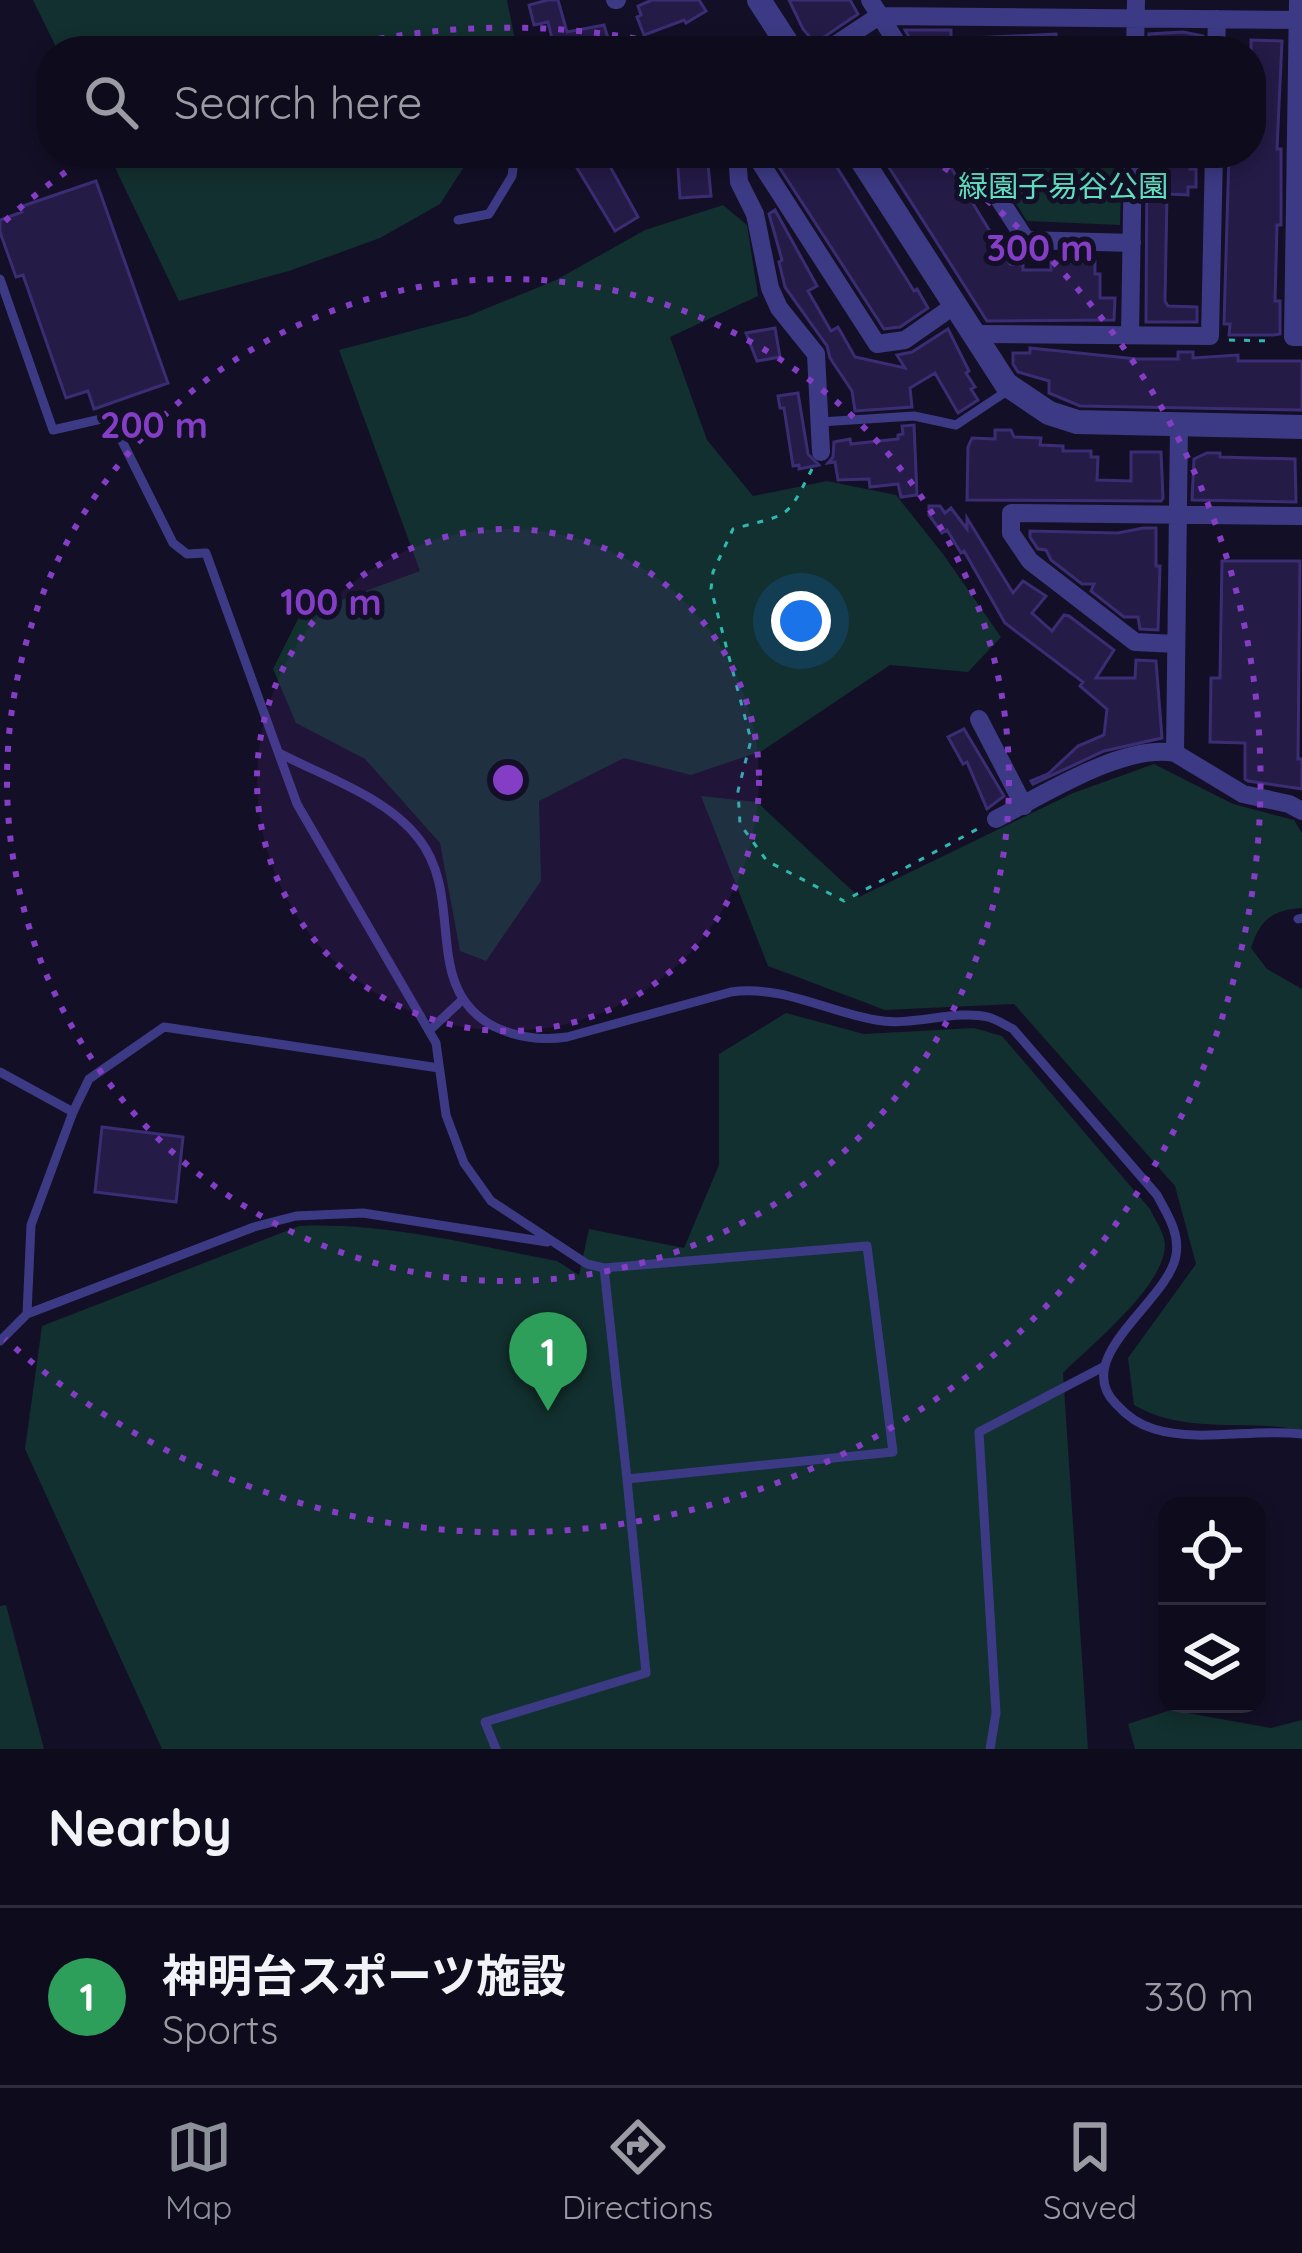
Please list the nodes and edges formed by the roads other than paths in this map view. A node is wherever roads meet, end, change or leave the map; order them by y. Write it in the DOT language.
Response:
graph roads {
  1 [pos="759,0"];
  2 [pos="874,8"];
  3 [pos="1135,9"];
  4 [pos="1299,13"];
  5 [pos="1217,19"];
  6 [pos="782,36"];
  7 [pos="843,36"];
  8 [pos="892,36"];
  9 [pos="1216,36"];
  10 [pos="513,168"];
  11 [pos="739,168"];
  12 [pos="764,168"];
  13 [pos="867,168"];
  14 [pos="978,168"];
  15 [pos="1133,168"];
  16 [pos="1214,168"];
  17 [pos="458,220"];
  18 [pos="1132,243"];
  19 [pos="0,279"];
  20 [pos="955,304"];
  21 [pos="974,334"];
  22 [pos="1130,335"];
  23 [pos="1298,337"];
  24 [pos="1012,388"];
  25 [pos="820,422"];
  26 [pos="1179,425"];
  27 [pos="1302,427"];
  28 [pos="821,452"];
  29 [pos="1178,514"];
  30 [pos="1302,516"];
  31 [pos="1176,644"];
  32 [pos="979,718"];
  33 [pos="1175,752"];
  34 [pos="279,753"];
  35 [pos="1024,806"];
  36 [pos="1302,812"];
  37 [pos="996,819"];
  38 [pos="460,1001"];
  39 [pos="430,1030"];
  40 [pos="439,1068"];
  41 [pos="0,1072"];
  42 [pos="73,1112"];
  43 [pos="554,1244"];
  44 [pos="604,1268"];
  45 [pos="27,1314"];
  46 [pos="0,1341"];
  47 [pos="1106,1366"];
  48 [pos="1302,1434"];
  49 [pos="627,1478"];
  50 [pos="496,1749"];
  51 [pos="991,1749"];
  1 -- 6 [label="street"];
  2 -- 3 [label="street"];
  2 -- 7 [label="street"];
  2 -- 8 [label="street"];
  3 -- 5 [label="street"];
  4 -- 5 [label="street"];
  4 -- 23 [label="street"];
  5 -- 9 [label="street"];
  10 -- 17 [label="lane"];
  11 -- 25 [label="street"];
  12 -- 20 [label="street"];
  13 -- 20 [label="street"];
  14 -- 18 [label="street"];
  15 -- 18 [label="street"];
  16 -- 22 [label="street"];
  18 -- 22 [label="street"];
  19 -- 34 [label="lane"];
  20 -- 21 [label="street"];
  21 -- 22 [label="street"];
  21 -- 24 [label="street"];
  24 -- 25 [label="lane"];
  24 -- 26 [label="street"];
  25 -- 28 [label="street"];
  26 -- 27 [label="street"];
  26 -- 29 [label="street"];
  29 -- 30 [label="street"];
  29 -- 31 [label="street"];
  29 -- 31 [label="street"];
  31 -- 33 [label="street"];
  32 -- 35 [label="street"];
  33 -- 35 [label="street"];
  33 -- 36 [label="street"];
  34 -- 38 [label="lane"];
  34 -- 39 [label="lane"];
  35 -- 37 [label="street"];
  38 -- 39 [label="lane"];
  38 -- 47 [label="lane"];
  39 -- 40 [label="lane"];
  40 -- 42 [label="lane"];
  40 -- 43 [label="lane"];
  41 -- 42 [label="lane"];
  42 -- 45 [label="lane"];
  43 -- 44 [label="lane"];
  43 -- 45 [label="lane"];
  44 -- 49 [label="lane"];
  44 -- 49 [label="lane"];
  45 -- 46 [label="lane"];
  47 -- 48 [label="lane"];
  47 -- 51 [label="lane"];
  49 -- 50 [label="lane"];
}
